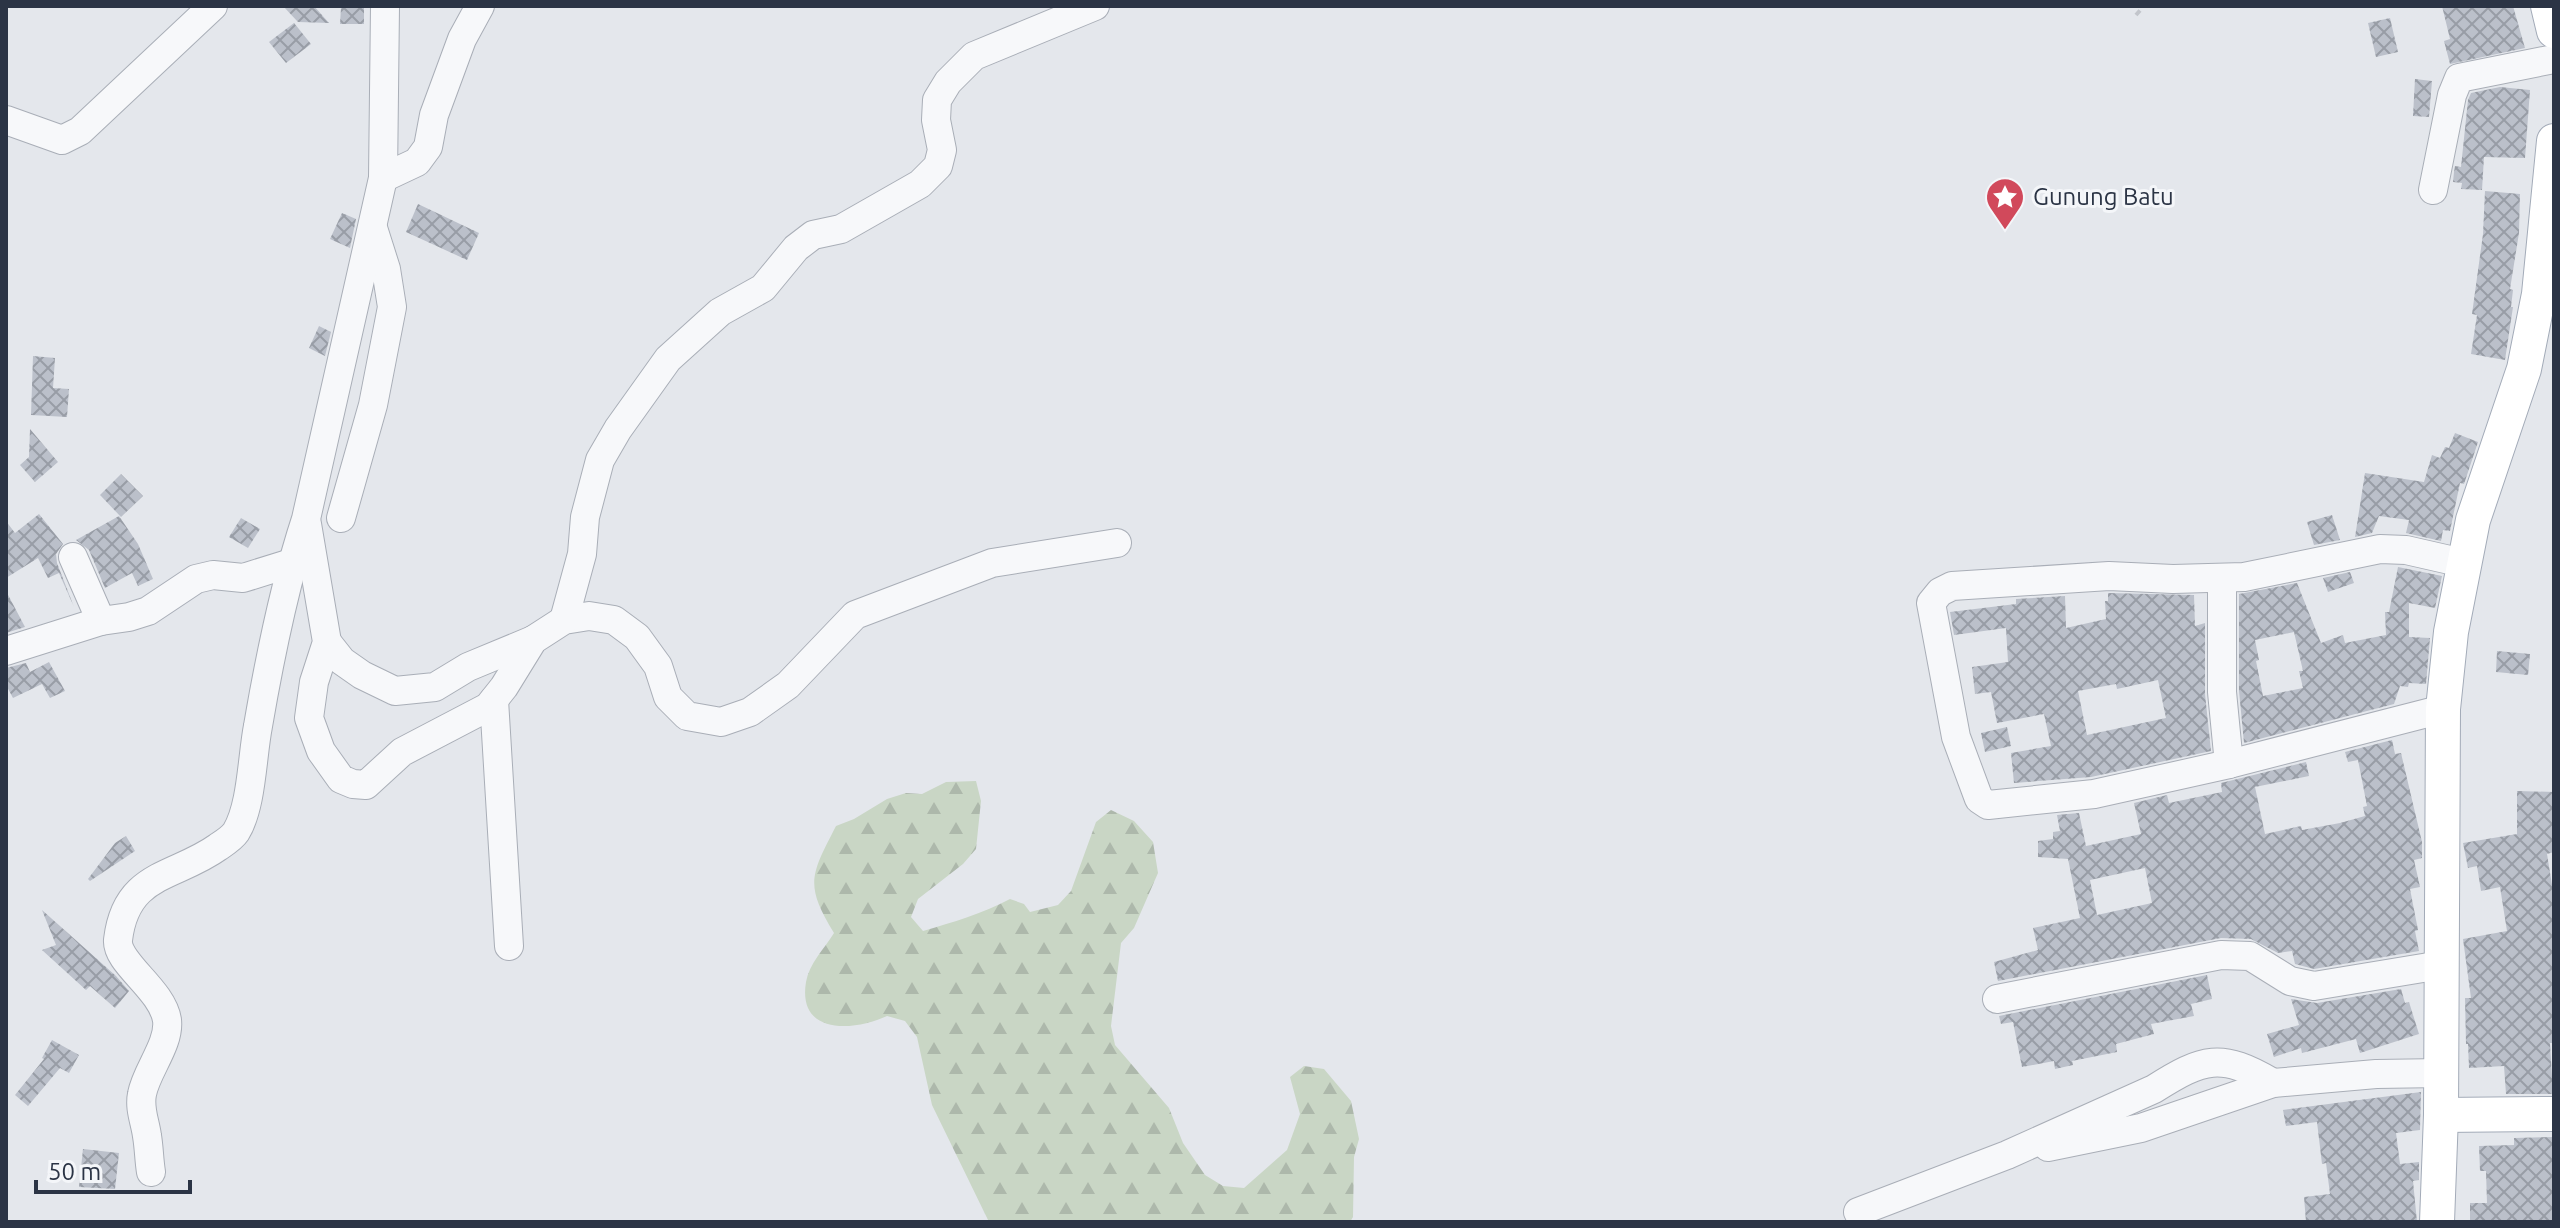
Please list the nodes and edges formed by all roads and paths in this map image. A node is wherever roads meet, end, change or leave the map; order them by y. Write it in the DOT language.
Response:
graph roads {
  1 [pos="213,6"];
  2 [pos="385,6"];
  3 [pos="480,6"];
  4 [pos="1095,6"];
  5 [pos="2144,6"];
  6 [pos="2548,6"];
  7 [pos="2136,15"];
  8 [pos="2554,31"];
  9 [pos="2554,59"];
  10 [pos="6,120"];
  11 [pos="2554,141"];
  12 [pos="383,178"];
  13 [pos="2433,190"];
  14 [pos="372,227"];
  15 [pos="2546,293"];
  16 [pos="341,518"];
  17 [pos="306,519"];
  18 [pos="1117,543"];
  19 [pos="73,557"];
  20 [pos="291,563"];
  21 [pos="2463,563"];
  22 [pos="2222,578"];
  23 [pos="564,620"];
  24 [pos="101,621"];
  25 [pos="533,640"];
  26 [pos="327,642"];
  27 [pos="6,651"];
  28 [pos="494,700"];
  29 [pos="2443,709"];
  30 [pos="2229,764"];
  31 [pos="509,946"];
  32 [pos="2441,965"];
  33 [pos="1997,999"];
  34 [pos="2442,1073"];
  35 [pos="2273,1083"];
  36 [pos="2554,1114"];
  37 [pos="2441,1115"];
  38 [pos="2007,1155"];
  39 [pos="151,1172"];
  40 [pos="1858,1212"];
  41 [pos="2437,1222"];
  1 -- 10 [label="street"];
  2 -- 12 [label="street"];
  3 -- 12 [label="street"];
  4 -- 23 [label="street"];
  5 -- 7 [label="path"];
  6 -- 8 [label="main road"];
  9 -- 13 [label="street"];
  11 -- 15 [label="main road"];
  12 -- 14 [label="street"];
  14 -- 16 [label="street"];
  14 -- 17 [label="street"];
  15 -- 21 [label="main road"];
  17 -- 20 [label="street"];
  17 -- 26 [label="street"];
  18 -- 23 [label="street"];
  19 -- 24 [label="street"];
  20 -- 24 [label="street"];
  20 -- 39 [label="street"];
  21 -- 22 [label="street"];
  21 -- 29 [label="main road"];
  22 -- 30 [label="street"];
  22 -- 30 [label="street"];
  23 -- 25 [label="street"];
  24 -- 27 [label="street"];
  25 -- 26 [label="street"];
  25 -- 28 [label="street"];
  26 -- 28 [label="street"];
  28 -- 31 [label="street"];
  29 -- 30 [label="street"];
  29 -- 32 [label="main road"];
  32 -- 33 [label="street"];
  32 -- 34 [label="main road"];
  34 -- 35 [label="street"];
  34 -- 37 [label="main road"];
  35 -- 38 [label="street"];
  35 -- 38 [label="street"];
  36 -- 37 [label="main road"];
  37 -- 41 [label="main road"];
  38 -- 40 [label="street"];
}
